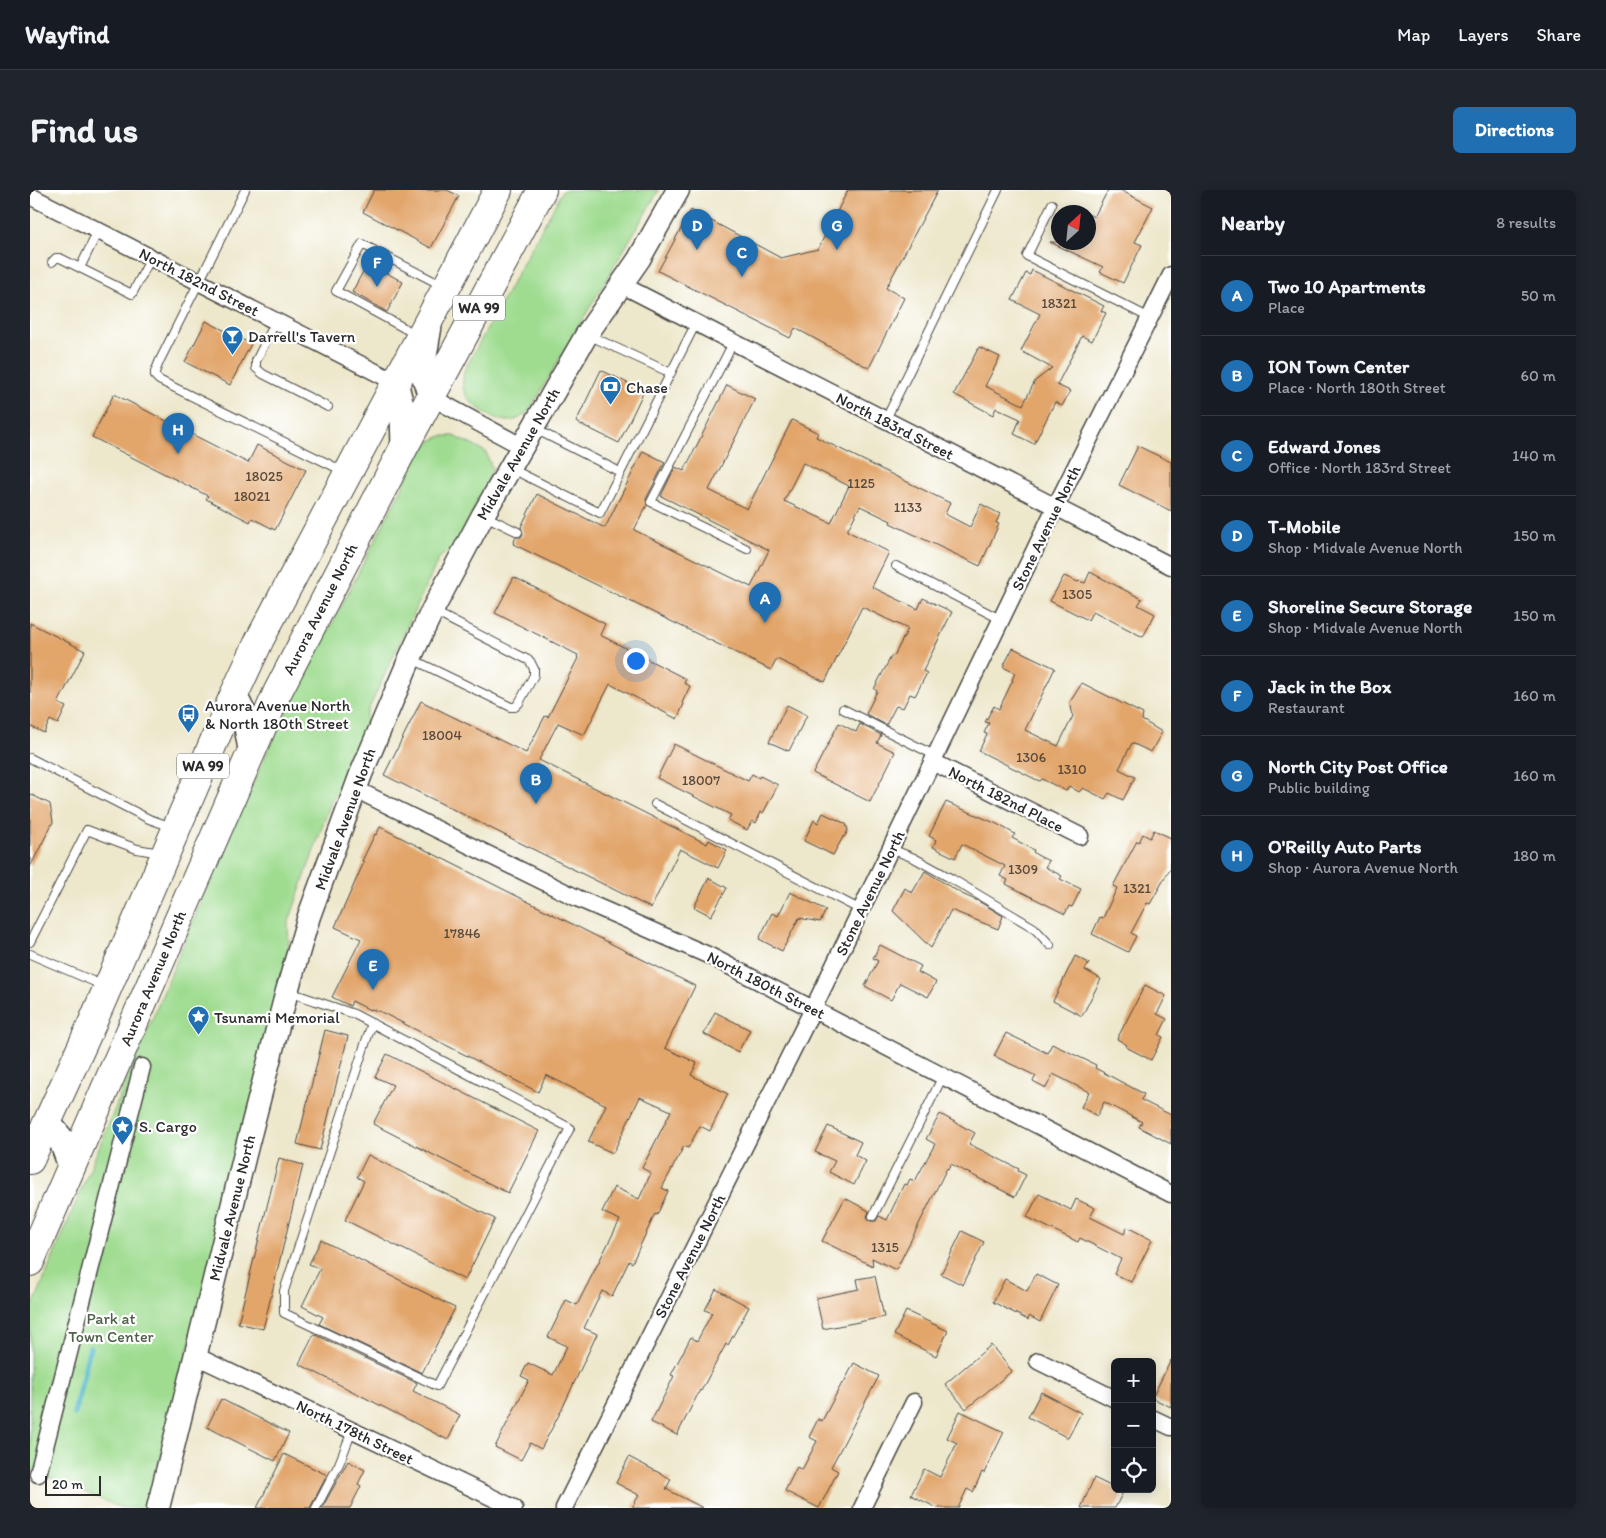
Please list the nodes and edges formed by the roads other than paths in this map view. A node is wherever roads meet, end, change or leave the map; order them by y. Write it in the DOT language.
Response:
graph roads {
  1 [pos="245,190"];
  2 [pos="498,190"];
  3 [pos="542,190"];
  4 [pos="678,190"];
  5 [pos="998,190"];
  6 [pos="30,196"];
  7 [pos="1052,204"];
  8 [pos="98,231"];
  9 [pos="151,258"];
  10 [pos="52,262"];
  11 [pos="80,268"];
  12 [pos="1171,275"];
  13 [pos="198,282"];
  14 [pos="620,284"];
  15 [pos="446,288"];
  16 [pos="1150,318"];
  17 [pos="276,321"];
  18 [pos="696,323"];
  19 [pos="425,327"];
  20 [pos="587,334"];
  21 [pos="734,343"];
  22 [pos="671,373"];
  23 [pos="396,382"];
  24 [pos="431,398"];
  25 [pos="328,407"];
  26 [pos="885,421"];
  27 [pos="532,427"];
  28 [pos="521,446"];
  29 [pos="404,447"];
  30 [pos="509,467"];
  31 [pos="620,472"];
  32 [pos="348,473"];
  33 [pos="1055,508"];
  34 [pos="483,515"];
  35 [pos="518,532"];
  36 [pos="747,549"];
  37 [pos="896,566"];
  38 [pos="1171,566"];
  39 [pos="432,611"];
  40 [pos="1002,620"];
  41 [pos="410,658"];
  42 [pos="234,695"];
  43 [pos="843,709"];
  44 [pos="251,749"];
  45 [pos="30,758"];
  46 [pos="934,759"];
  47 [pos="355,789"];
  48 [pos="654,804"];
  49 [pos="176,829"];
  50 [pos="1080,836"];
  51 [pos="891,849"];
  52 [pos="165,854"];
  53 [pos="861,910"];
  54 [pos="30,942"];
  55 [pos="1050,945"];
  56 [pos="30,954"];
  57 [pos="108,987"];
  58 [pos="287,992"];
  59 [pos="814,1009"];
  60 [pos="372,1023"];
  61 [pos="142,1067"];
  62 [pos="943,1076"];
  63 [pos="47,1122"];
  64 [pos="30,1160"];
  65 [pos="71,1166"];
  66 [pos="1171,1194"];
  67 [pos="873,1216"];
  68 [pos="30,1262"];
  69 [pos="196,1356"];
  70 [pos="1038,1361"];
  71 [pos="1111,1397"];
  72 [pos="914,1402"];
  73 [pos="1156,1420"];
  74 [pos="1171,1427"];
  75 [pos="352,1431"];
  76 [pos="38,1474"];
  77 [pos="158,1508"];
  78 [pos="316,1508"];
  79 [pos="514,1508"];
  80 [pos="564,1508"];
  81 [pos="862,1508"];
  1 -- 13 [label="lane"];
  2 -- 15 [label="highway, WA 99"];
  3 -- 24 [label="highway, Aurora Avenue North / WA 99"];
  4 -- 14 [label="street, Midvale Avenue North"];
  5 -- 26 [label="lane"];
  6 -- 8 [label="street, North 182nd Street"];
  7 -- 16 [label="lane"];
  8 -- 9 [label="street, North 182nd Street"];
  8 -- 11 [label="lane"];
  9 -- 11 [label="lane"];
  9 -- 13 [label="street, North 182nd Street"];
  10 -- 11 [label="lane"];
  12 -- 16 [label="street, Stone Avenue North"];
  13 -- 17 [label="street, North 182nd Street"];
  13 -- 32 [label="lane"];
  14 -- 18 [label="street, North 183rd Street"];
  14 -- 20 [label="street, Midvale Avenue North"];
  15 -- 19 [label="highway, WA 99"];
  15 -- 19 [label="lane"];
  16 -- 33 [label="street, Stone Avenue North"];
  17 -- 23 [label="street, North 182nd Street"];
  17 -- 25 [label="lane"];
  18 -- 21 [label="street, North 183rd Street"];
  18 -- 22 [label="lane"];
  19 -- 23 [label="highway, WA 99"];
  19 -- 24 [label="main road"];
  20 -- 22 [label="lane"];
  20 -- 27 [label="street, Midvale Avenue North"];
  21 -- 26 [label="street, North 183rd Street"];
  21 -- 36 [label="lane"];
  22 -- 31 [label="lane"];
  23 -- 29 [label="main road"];
  23 -- 32 [label="highway, WA 99"];
  24 -- 28 [label="street"];
  24 -- 29 [label="highway, Aurora Avenue North / WA 99"];
  26 -- 33 [label="street, North 183rd Street"];
  27 -- 28 [label="street, Midvale Avenue North"];
  27 -- 31 [label="lane"];
  28 -- 30 [label="street, Midvale Avenue North"];
  29 -- 44 [label="highway, Aurora Avenue North / WA 99"];
  30 -- 31 [label="lane"];
  30 -- 34 [label="street, Midvale Avenue North"];
  32 -- 42 [label="highway, WA 99"];
  33 -- 38 [label="street, North 183rd Street"];
  33 -- 40 [label="street, Stone Avenue North"];
  34 -- 35 [label="lane"];
  34 -- 39 [label="street, Midvale Avenue North"];
  37 -- 40 [label="lane"];
  39 -- 41 [label="street, Midvale Avenue North"];
  39 -- 41 [label="lane"];
  40 -- 46 [label="street, Stone Avenue North"];
  41 -- 47 [label="street, Midvale Avenue North"];
  42 -- 44 [label="main road"];
  42 -- 49 [label="highway, WA 99"];
  43 -- 46 [label="lane"];
  44 -- 65 [label="highway, Aurora Avenue North / WA 99"];
  45 -- 49 [label="lane"];
  46 -- 50 [label="street, North 182nd Place"];
  46 -- 51 [label="street, Stone Avenue North"];
  47 -- 58 [label="street, Midvale Avenue North"];
  47 -- 59 [label="street, North 180th Street"];
  48 -- 53 [label="lane"];
  49 -- 52 [label="highway, WA 99"];
  51 -- 53 [label="street, Stone Avenue North"];
  51 -- 55 [label="lane"];
  52 -- 54 [label="lane"];
  52 -- 57 [label="highway, WA 99"];
  53 -- 59 [label="street, Stone Avenue North"];
  56 -- 57 [label="lane"];
  57 -- 63 [label="highway, WA 99"];
  58 -- 60 [label="lane"];
  58 -- 69 [label="street, Midvale Avenue North"];
  59 -- 62 [label="street, North 180th Street"];
  59 -- 80 [label="street, Stone Avenue North"];
  60 -- 60 [label="lane"];
  61 -- 76 [label="street"];
  62 -- 66 [label="street, North 180th Street"];
  62 -- 67 [label="lane"];
  63 -- 64 [label="highway, WA 99"];
  63 -- 65 [label="main road"];
  65 -- 68 [label="highway, Aurora Avenue North / WA 99"];
  69 -- 75 [label="street, North 178th Street"];
  69 -- 77 [label="street, Midvale Avenue North"];
  70 -- 71 [label="street"];
  72 -- 81 [label="street"];
  73 -- 74 [label="street"];
  75 -- 78 [label="lane"];
  75 -- 79 [label="street, North 178th Street"];
}
